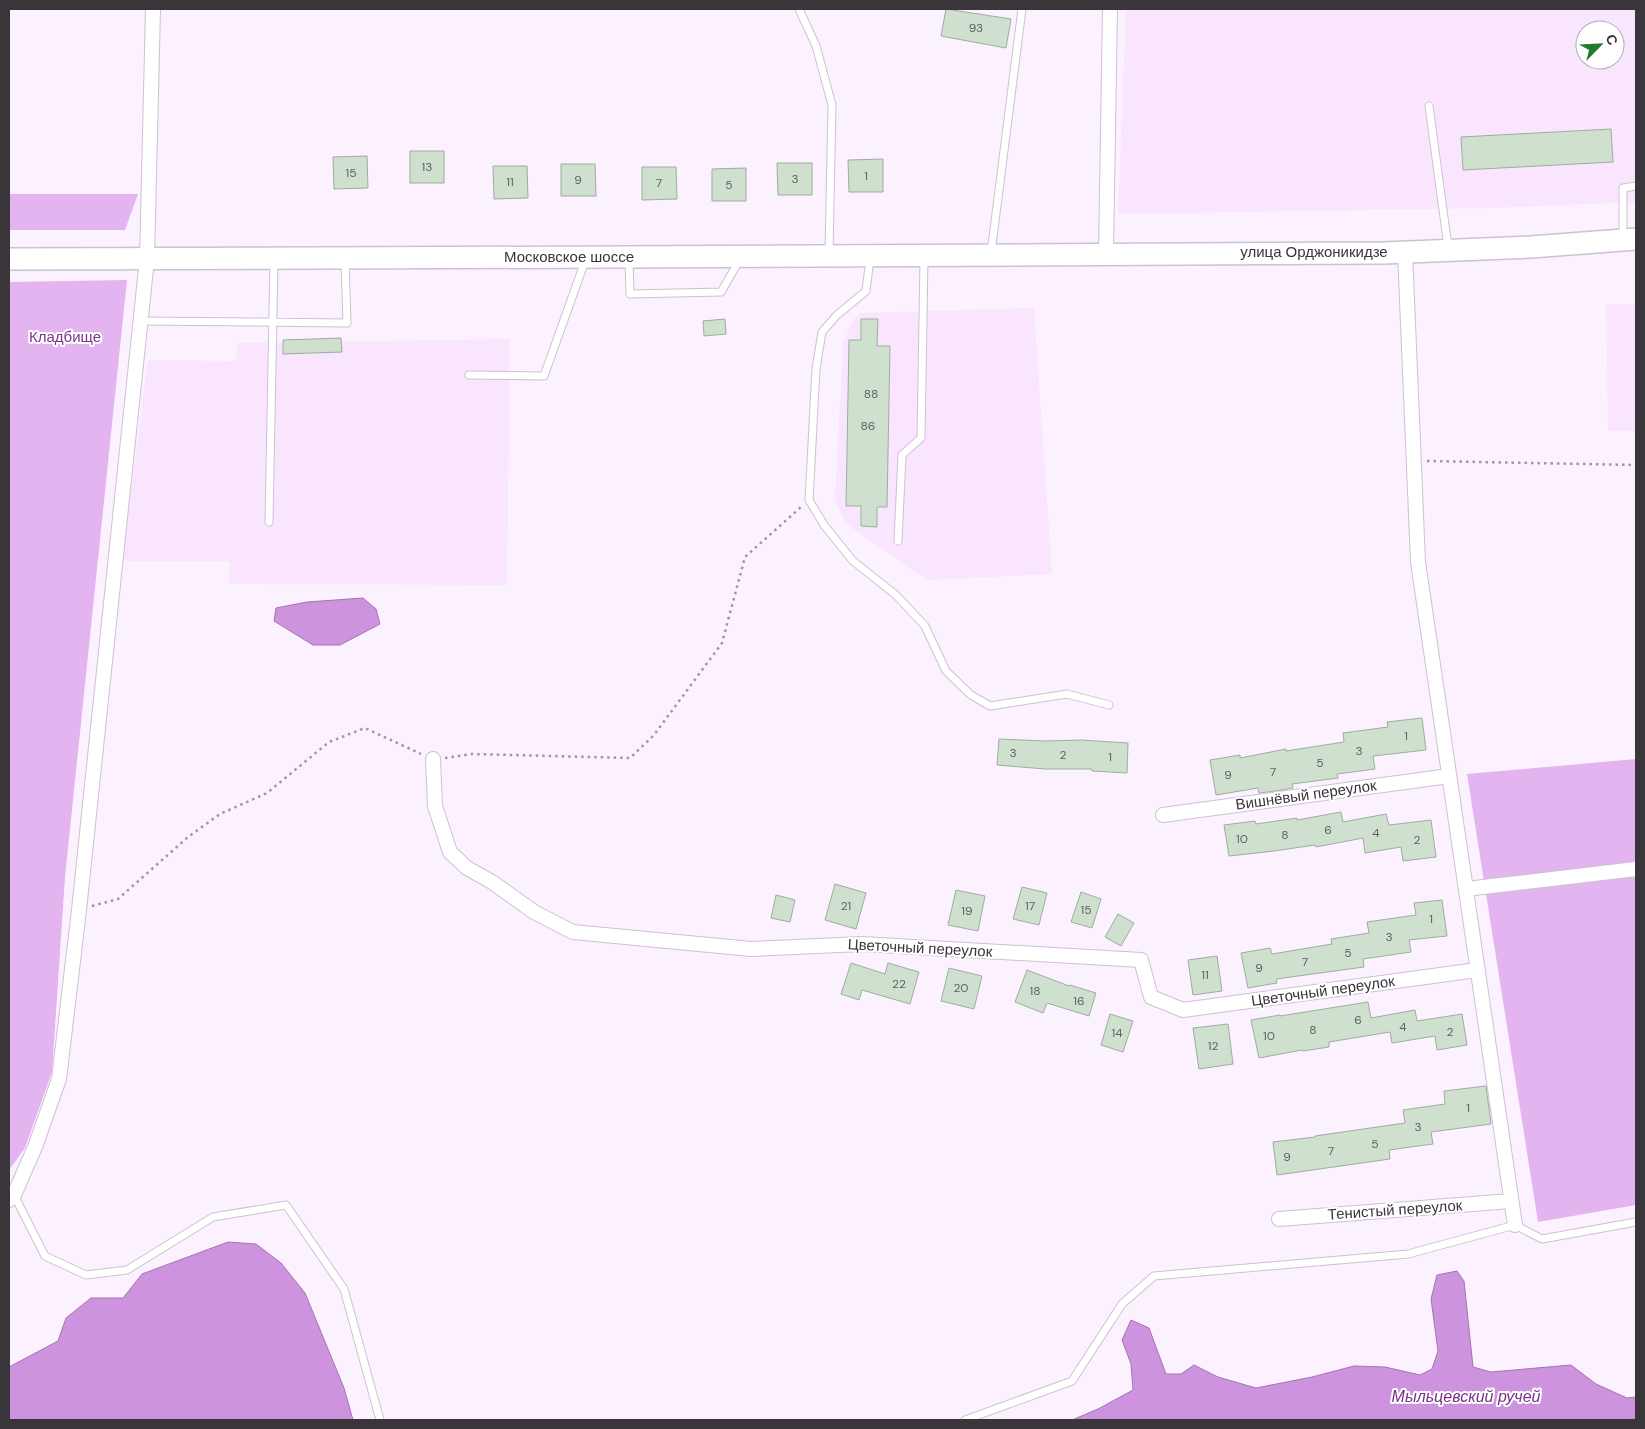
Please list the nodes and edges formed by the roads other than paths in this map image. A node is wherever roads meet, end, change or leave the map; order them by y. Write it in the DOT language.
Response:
graph roads {
  1 [pos="153,9"];
  2 [pos="799,9"];
  3 [pos="1022,9"];
  4 [pos="1110,9"];
  5 [pos="1429,106"];
  6 [pos="1636,186"];
  7 [pos="1629,239"];
  8 [pos="1449,250"];
  9 [pos="1405,252"];
  10 [pos="1106,253"];
  11 [pos="829,256"];
  12 [pos="870,256"];
  13 [pos="924,256"];
  14 [pos="990,256"];
  15 [pos="586,257"];
  16 [pos="629,257"];
  17 [pos="741,257"];
  18 [pos="345,258"];
  19 [pos="9,259"];
  20 [pos="147,259"];
  21 [pos="274,259"];
  22 [pos="141,322"];
  23 [pos="273,322"];
  24 [pos="469,375"];
  25 [pos="269,522"];
  26 [pos="898,541"];
  27 [pos="1109,705"];
  28 [pos="433,759"];
  29 [pos="1449,776"];
  30 [pos="1163,815"];
  31 [pos="1636,869"];
  32 [pos="1466,889"];
  33 [pos="1478,970"];
  34 [pos="11,1198"];
  35 [pos="1512,1201"];
  36 [pos="1280,1219"];
  37 [pos="1636,1222"];
  38 [pos="1515,1226"];
  39 [pos="380,1420"];
  40 [pos="965,1420"];
  1 -- 20 [label="street"];
  2 -- 11 [label="lane"];
  3 -- 14 [label="lane"];
  4 -- 10 [label="street"];
  5 -- 8 [label="lane"];
  6 -- 7 [label="lane"];
  7 -- 8 [label="main road, улица Орджоникидзе"];
  8 -- 9 [label="main road, улица Орджоникидзе"];
  9 -- 10 [label="main road, улица Орджоникидзе"];
  9 -- 29 [label="street"];
  10 -- 14 [label="main road, улица Орджоникидзе"];
  11 -- 12 [label="main road, Московское шоссе"];
  11 -- 17 [label="main road, Московское шоссе"];
  12 -- 13 [label="main road, Московское шоссе"];
  12 -- 27 [label="lane"];
  13 -- 14 [label="main road, Московское шоссе"];
  13 -- 26 [label="lane"];
  15 -- 16 [label="main road, Московское шоссе"];
  15 -- 18 [label="main road, Московское шоссе"];
  15 -- 24 [label="lane"];
  16 -- 17 [label="main road, Московское шоссе"];
  16 -- 17 [label="lane"];
  18 -- 21 [label="main road, Московское шоссе"];
  18 -- 23 [label="lane"];
  19 -- 20 [label="main road, Московское шоссе"];
  20 -- 21 [label="main road, Московское шоссе"];
  20 -- 22 [label="street"];
  21 -- 23 [label="lane"];
  22 -- 23 [label="lane"];
  22 -- 34 [label="street"];
  23 -- 25 [label="lane"];
  28 -- 33 [label="street, Цветочный переулок"];
  29 -- 30 [label="street, Вишнёвый переулок"];
  29 -- 32 [label="street"];
  31 -- 32 [label="street"];
  32 -- 33 [label="street"];
  33 -- 35 [label="street"];
  34 -- 39 [label="lane"];
  35 -- 36 [label="street, Тенистый переулок"];
  35 -- 38 [label="street"];
  37 -- 38 [label="lane"];
  38 -- 40 [label="lane"];
}
